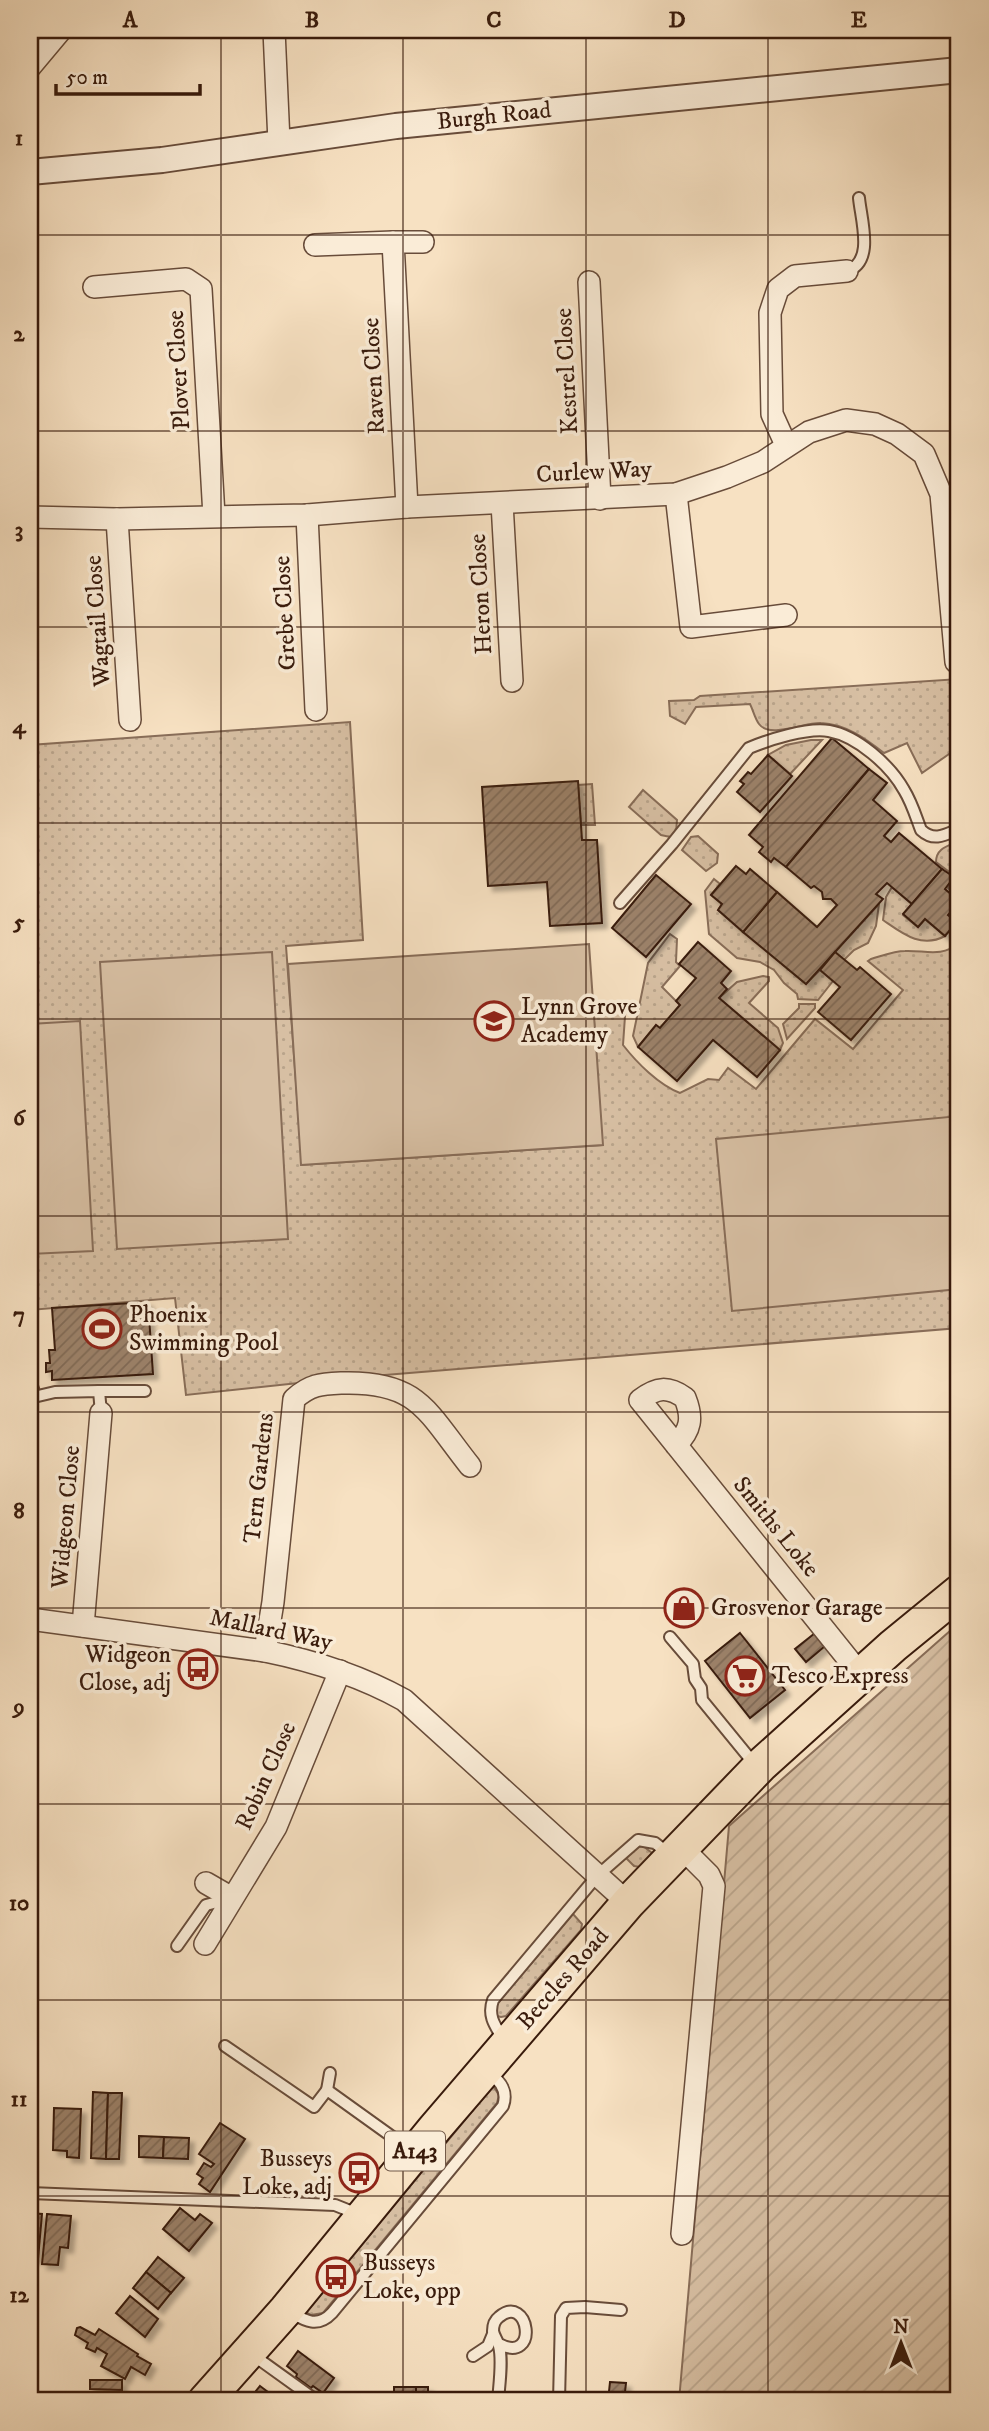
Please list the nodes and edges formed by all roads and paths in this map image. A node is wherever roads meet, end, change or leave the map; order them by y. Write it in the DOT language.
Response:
graph roads {
  1 [pos="61,30"];
  2 [pos="274,30"];
  3 [pos="33,56"];
  4 [pos="959,70"];
  5 [pos="279,142"];
  6 [pos="30,172"];
  7 [pos="859,198"];
  8 [pos="393,242"];
  9 [pos="423,242"];
  10 [pos="315,245"];
  11 [pos="847,271"];
  12 [pos="589,282"];
  13 [pos="94,287"];
  14 [pos="786,445"];
  15 [pos="676,494"];
  16 [pos="600,499"];
  17 [pos="502,503"];
  18 [pos="407,507"];
  19 [pos="307,515"];
  20 [pos="214,516"];
  21 [pos="30,517"];
  22 [pos="117,519"];
  23 [pos="786,615"];
  24 [pos="956,662"];
  25 [pos="512,681"];
  26 [pos="316,709"];
  27 [pos="130,720"];
  28 [pos="959,829"];
  29 [pos="620,903"];
  30 [pos="30,1380"];
  31 [pos="99,1391"];
  32 [pos="145,1391"];
  33 [pos="101,1413"];
  34 [pos="676,1445"];
  35 [pos="470,1466"];
  36 [pos="959,1592"];
  37 [pos="30,1619"];
  38 [pos="83,1626"];
  39 [pos="670,1637"];
  40 [pos="265,1651"];
  41 [pos="340,1671"];
  42 [pos="861,1675"];
  43 [pos="758,1768"];
  44 [pos="677,1852"];
  45 [pos="597,1876"];
  46 [pos="206,1883"];
  47 [pos="232,1898"];
  48 [pos="628,1903"];
  49 [pos="205,1944"];
  50 [pos="177,1946"];
  51 [pos="506,2045"];
  52 [pos="225,2046"];
  53 [pos="485,2069"];
  54 [pos="330,2073"];
  55 [pos="327,2090"];
  56 [pos="414,2152"];
  57 [pos="30,2193"];
  58 [pos="362,2216"];
  59 [pos="682,2234"];
  60 [pos="286,2310"];
  61 [pos="621,2310"];
  62 [pos="248,2351"];
  63 [pos="472,2356"];
  64 [pos="205,2401"];
  65 [pos="317,2401"];
  66 [pos="498,2401"];
  67 [pos="559,2401"];
  1 -- 3 [label="street"];
  2 -- 5 [label="street"];
  4 -- 5 [label="street, Burgh Road"];
  5 -- 6 [label="street, Burgh Road"];
  7 -- 11 [label="lane"];
  8 -- 9 [label="street"];
  8 -- 10 [label="street"];
  8 -- 18 [label="street, Raven Close"];
  11 -- 14 [label="street"];
  12 -- 16 [label="street, Kestrel Close"];
  13 -- 20 [label="street, Plover Close"];
  14 -- 15 [label="street, Curlew Way"];
  14 -- 24 [label="street, Curlew Way"];
  15 -- 16 [label="street, Curlew Way"];
  15 -- 23 [label="street"];
  16 -- 17 [label="street, Curlew Way"];
  17 -- 18 [label="street, Curlew Way"];
  17 -- 25 [label="street, Heron Close"];
  18 -- 19 [label="street, Curlew Way"];
  19 -- 20 [label="street, Curlew Way"];
  19 -- 26 [label="street, Grebe Close"];
  20 -- 22 [label="street, Curlew Way"];
  21 -- 22 [label="street, Curlew Way"];
  22 -- 27 [label="street, Wagtail Close"];
  28 -- 29 [label="lane"];
  30 -- 31 [label="lane"];
  31 -- 32 [label="lane"];
  31 -- 33 [label="lane"];
  33 -- 38 [label="street, Widgeon Close"];
  34 -- 42 [label="street, Smiths Loke"];
  35 -- 40 [label="street, Tern Gardens"];
  36 -- 42 [label="highway, Beccles Road / A143"];
  37 -- 38 [label="street, Mallard Way"];
  38 -- 40 [label="street, Mallard Way"];
  39 -- 43 [label="lane"];
  40 -- 41 [label="street, Mallard Way"];
  41 -- 45 [label="street, Mallard Way"];
  41 -- 47 [label="street, Robin Close"];
  42 -- 43 [label="highway, Beccles Road / A143"];
  43 -- 44 [label="highway, Beccles Road / A143"];
  44 -- 45 [label="lane"];
  44 -- 48 [label="highway, Beccles Road / A143"];
  44 -- 59 [label="street"];
  45 -- 48 [label="street, Mallard Way"];
  45 -- 51 [label="lane"];
  46 -- 47 [label="street"];
  47 -- 49 [label="street, Robin Close"];
  47 -- 50 [label="lane"];
  48 -- 51 [label="highway, Beccles Road / A143"];
  51 -- 53 [label="highway, Beccles Road / A143"];
  52 -- 55 [label="lane"];
  53 -- 56 [label="highway, Beccles Road / A143"];
  53 -- 60 [label="lane"];
  54 -- 55 [label="lane"];
  55 -- 56 [label="lane"];
  56 -- 58 [label="highway, Beccles Road / A143"];
  57 -- 58 [label="lane"];
  58 -- 60 [label="highway, Beccles Road / A143"];
  60 -- 62 [label="highway, Beccles Road / A143"];
  61 -- 67 [label="lane"];
  62 -- 64 [label="highway, Beccles Road / A143"];
  62 -- 65 [label="lane"];
  63 -- 66 [label="lane"];
}
